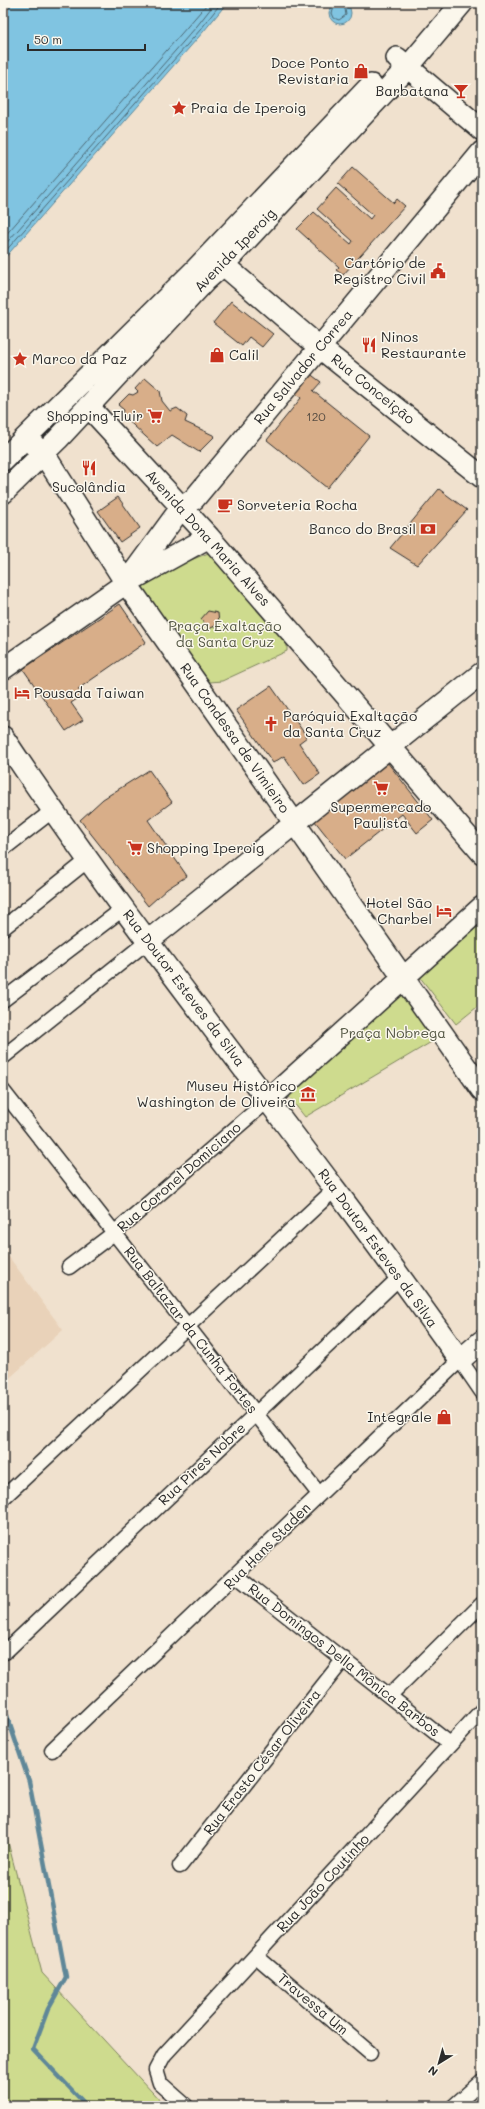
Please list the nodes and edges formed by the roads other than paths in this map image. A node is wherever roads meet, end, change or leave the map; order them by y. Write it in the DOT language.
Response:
graph roads {
  1 [pos="444,3"];
  2 [pos="462,3"];
  3 [pos="402,63"];
  4 [pos="482,130"];
  5 [pos="482,152"];
  6 [pos="217,259"];
  7 [pos="319,347"];
  8 [pos="88,406"];
  9 [pos="27,437"];
  10 [pos="43,454"];
  11 [pos="3,460"];
  12 [pos="482,477"];
  13 [pos="3,493"];
  14 [pos="181,508"];
  15 [pos="209,537"];
  16 [pos="126,583"];
  17 [pos="3,669"];
  18 [pos="482,673"];
  19 [pos="3,737"];
  20 [pos="391,747"];
  21 [pos="52,811"];
  22 [pos="295,824"];
  23 [pos="3,849"];
  24 [pos="482,853"];
  25 [pos="88,860"];
  26 [pos="482,907"];
  27 [pos="124,908"];
  28 [pos="3,928"];
  29 [pos="148,941"];
  30 [pos="404,978"];
  31 [pos="3,1000"];
  32 [pos="3,1057"];
  33 [pos="482,1090"];
  34 [pos="3,1091"];
  35 [pos="267,1101"];
  36 [pos="335,1189"];
  37 [pos="114,1233"];
  38 [pos="69,1267"];
  39 [pos="400,1277"];
  40 [pos="187,1325"];
  41 [pos="482,1341"];
  42 [pos="460,1360"];
  43 [pos="482,1392"];
  44 [pos="256,1413"];
  45 [pos="319,1494"];
  46 [pos="3,1498"];
  47 [pos="238,1576"];
  48 [pos="482,1604"];
  49 [pos="6,1652"];
  50 [pos="344,1658"];
  51 [pos="390,1694"];
  52 [pos="482,1710"];
  53 [pos="450,1744"];
  54 [pos="52,1750"];
  55 [pos="180,1866"];
  56 [pos="256,1956"];
  57 [pos="370,2053"];
  58 [pos="482,2081"];
  59 [pos="458,2105"];
  60 [pos="186,2106"];
  1 -- 3 [label="main road, Avenida Iperoig"];
  2 -- 3 [label="main road, Avenida Iperoig"];
  3 -- 4 [label="main road"];
  3 -- 6 [label="main road, Avenida Iperoig"];
  5 -- 7 [label="main road, Rua Salvador Correa"];
  6 -- 7 [label="main road, Rua Conceição"];
  6 -- 8 [label="main road, Avenida Iperoig"];
  6 -- 9 [label="main road, Avenida Iperoig"];
  7 -- 12 [label="main road, Rua Conceição"];
  7 -- 14 [label="main road, Rua Salvador Correa"];
  8 -- 10 [label="main road, Avenida Iperoig"];
  8 -- 14 [label="main road, Avenida Dona Maria Alves"];
  9 -- 10 [label="main road, Rua Condessa de Vimieiro"];
  9 -- 11 [label="main road, Avenida Iperoig"];
  10 -- 13 [label="main road, Avenida Iperoig"];
  10 -- 16 [label="main road, Rua Condessa de Vimieiro"];
  14 -- 15 [label="main road, Avenida Dona Maria Alves"];
  14 -- 16 [label="main road, Rua Salvador Correa"];
  15 -- 16 [label="main road, Rua Salvador Correa"];
  15 -- 20 [label="main road, Avenida Dona Maria Alves"];
  16 -- 17 [label="main road, Rua Salvador Correa"];
  16 -- 22 [label="main road, Rua Condessa de Vimieiro"];
  18 -- 20 [label="main road"];
  19 -- 21 [label="main road, Rua Doutor Esteves da Silva"];
  20 -- 22 [label="main road"];
  20 -- 24 [label="main road, Avenida Dona Maria Alves"];
  21 -- 23 [label="street"];
  21 -- 25 [label="main road, Rua Doutor Esteves da Silva"];
  22 -- 29 [label="main road"];
  22 -- 30 [label="main road, Rua Condessa de Vimieiro"];
  25 -- 27 [label="main road, Rua Doutor Esteves da Silva"];
  25 -- 28 [label="street"];
  26 -- 30 [label="main road, Rua Coronel Domiciano"];
  27 -- 29 [label="main road, Rua Doutor Esteves da Silva"];
  27 -- 31 [label="street"];
  29 -- 32 [label="street"];
  29 -- 35 [label="main road, Rua Doutor Esteves da Silva"];
  30 -- 33 [label="main road, Rua Condessa de Vimieiro"];
  30 -- 35 [label="main road, Rua Coronel Domiciano"];
  34 -- 37 [label="street, Rua Baltazar da Cunha Fortes"];
  35 -- 36 [label="main road, Rua Doutor Esteves da Silva"];
  35 -- 37 [label="street, Rua Coronel Domiciano"];
  36 -- 39 [label="main road, Rua Doutor Esteves da Silva"];
  36 -- 40 [label="street"];
  37 -- 38 [label="street, Rua Coronel Domiciano"];
  37 -- 40 [label="street, Rua Baltazar da Cunha Fortes"];
  39 -- 42 [label="main road, Rua Doutor Esteves da Silva"];
  39 -- 44 [label="street, Rua Pires Nobre"];
  40 -- 44 [label="street, Rua Baltazar da Cunha Fortes"];
  40 -- 46 [label="street"];
  41 -- 42 [label="main road, Rua Hans Staden"];
  42 -- 43 [label="street, Rua Doutor Esteves da Silva"];
  42 -- 45 [label="street, Rua Hans Staden"];
  44 -- 45 [label="street, Rua Baltazar da Cunha Fortes"];
  44 -- 49 [label="street, Rua Pires Nobre"];
  45 -- 47 [label="street, Rua Hans Staden"];
  47 -- 50 [label="street, Rua Domingos Della Mônica Barbos"];
  47 -- 54 [label="street, Rua Hans Staden"];
  48 -- 51 [label="street"];
  50 -- 51 [label="street, Rua Domingos Della Mônica Barbos"];
  50 -- 55 [label="street, Rua Erasto César Oliveira"];
  51 -- 53 [label="street, Rua Domingos Della Mônica Barbos"];
  52 -- 53 [label="street, Rua João Coutinho"];
  53 -- 56 [label="street, Rua João Coutinho"];
  56 -- 57 [label="street, Travessa Um"];
  56 -- 60 [label="street, Rua João Coutinho"];
  58 -- 59 [label="street"];
}
